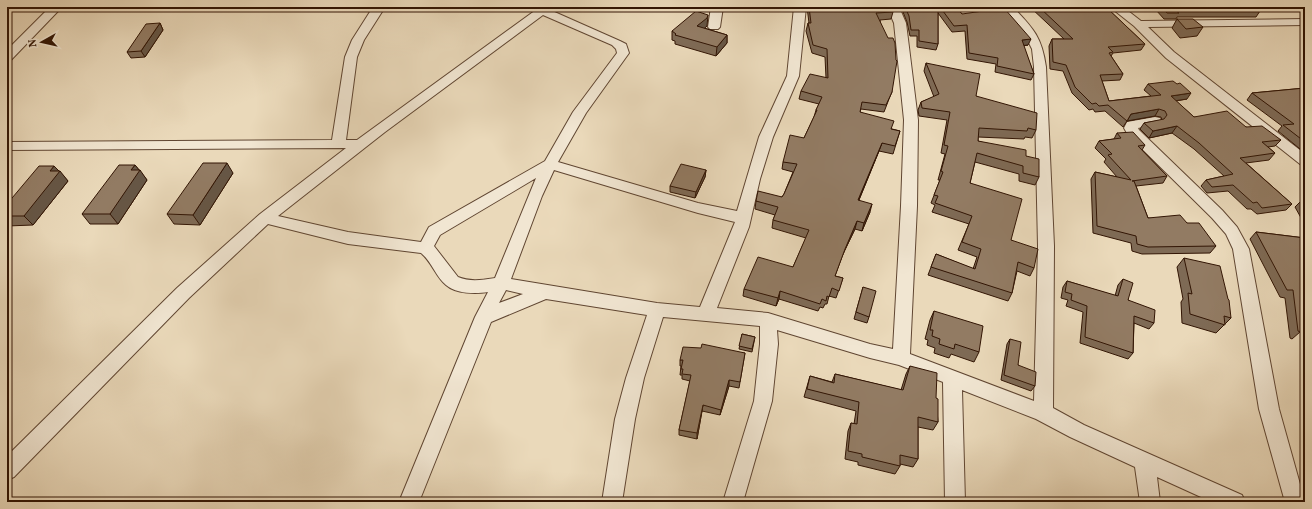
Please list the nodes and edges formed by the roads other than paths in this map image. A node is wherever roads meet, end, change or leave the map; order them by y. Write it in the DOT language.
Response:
graph roads {
  1 [pos="56,7"];
  2 [pos="379,7"];
  3 [pos="717,7"];
  4 [pos="800,7"];
  5 [pos="893,7"];
  6 [pos="1007,7"];
  7 [pos="1116,7"];
  8 [pos="544,9"];
  9 [pos="1305,22"];
  10 [pos="1138,24"];
  11 [pos="714,27"];
  12 [pos="7,57"];
  13 [pos="1155,121"];
  14 [pos="360,144"];
  15 [pos="338,145"];
  16 [pos="7,146"];
  17 [pos="1305,161"];
  18 [pos="550,164"];
  19 [pos="265,218"];
  20 [pos="743,218"];
  21 [pos="425,248"];
  22 [pos="501,283"];
  23 [pos="545,292"];
  24 [pos="657,310"];
  25 [pos="706,314"];
  26 [pos="484,317"];
  27 [pos="768,320"];
  28 [pos="901,358"];
  29 [pos="952,377"];
  30 [pos="1043,413"];
  31 [pos="1144,461"];
  32 [pos="7,470"];
  33 [pos="409,502"];
  34 [pos="612,502"];
  35 [pos="733,502"];
  36 [pos="954,502"];
  37 [pos="1150,502"];
  38 [pos="1235,502"];
  39 [pos="1295,502"];
  1 -- 12 [label="street"];
  2 -- 15 [label="street"];
  3 -- 11 [label="street"];
  4 -- 20 [label="street"];
  5 -- 28 [label="street"];
  6 -- 30 [label="street"];
  7 -- 10 [label="street"];
  8 -- 14 [label="street"];
  8 -- 18 [label="street"];
  9 -- 10 [label="street"];
  10 -- 17 [label="street"];
  13 -- 39 [label="street"];
  14 -- 15 [label="street"];
  14 -- 19 [label="street"];
  15 -- 16 [label="street"];
  18 -- 20 [label="street"];
  18 -- 21 [label="street"];
  18 -- 22 [label="street"];
  19 -- 21 [label="street"];
  19 -- 32 [label="street"];
  20 -- 25 [label="street"];
  21 -- 22 [label="street"];
  22 -- 23 [label="street"];
  22 -- 26 [label="street"];
  23 -- 24 [label="street"];
  23 -- 26 [label="street"];
  24 -- 25 [label="street"];
  24 -- 34 [label="street"];
  25 -- 27 [label="street"];
  26 -- 33 [label="street"];
  27 -- 28 [label="street"];
  27 -- 35 [label="street"];
  28 -- 29 [label="street"];
  29 -- 30 [label="street"];
  29 -- 36 [label="street"];
  30 -- 31 [label="street"];
  31 -- 37 [label="street"];
  31 -- 38 [label="street"];
}
